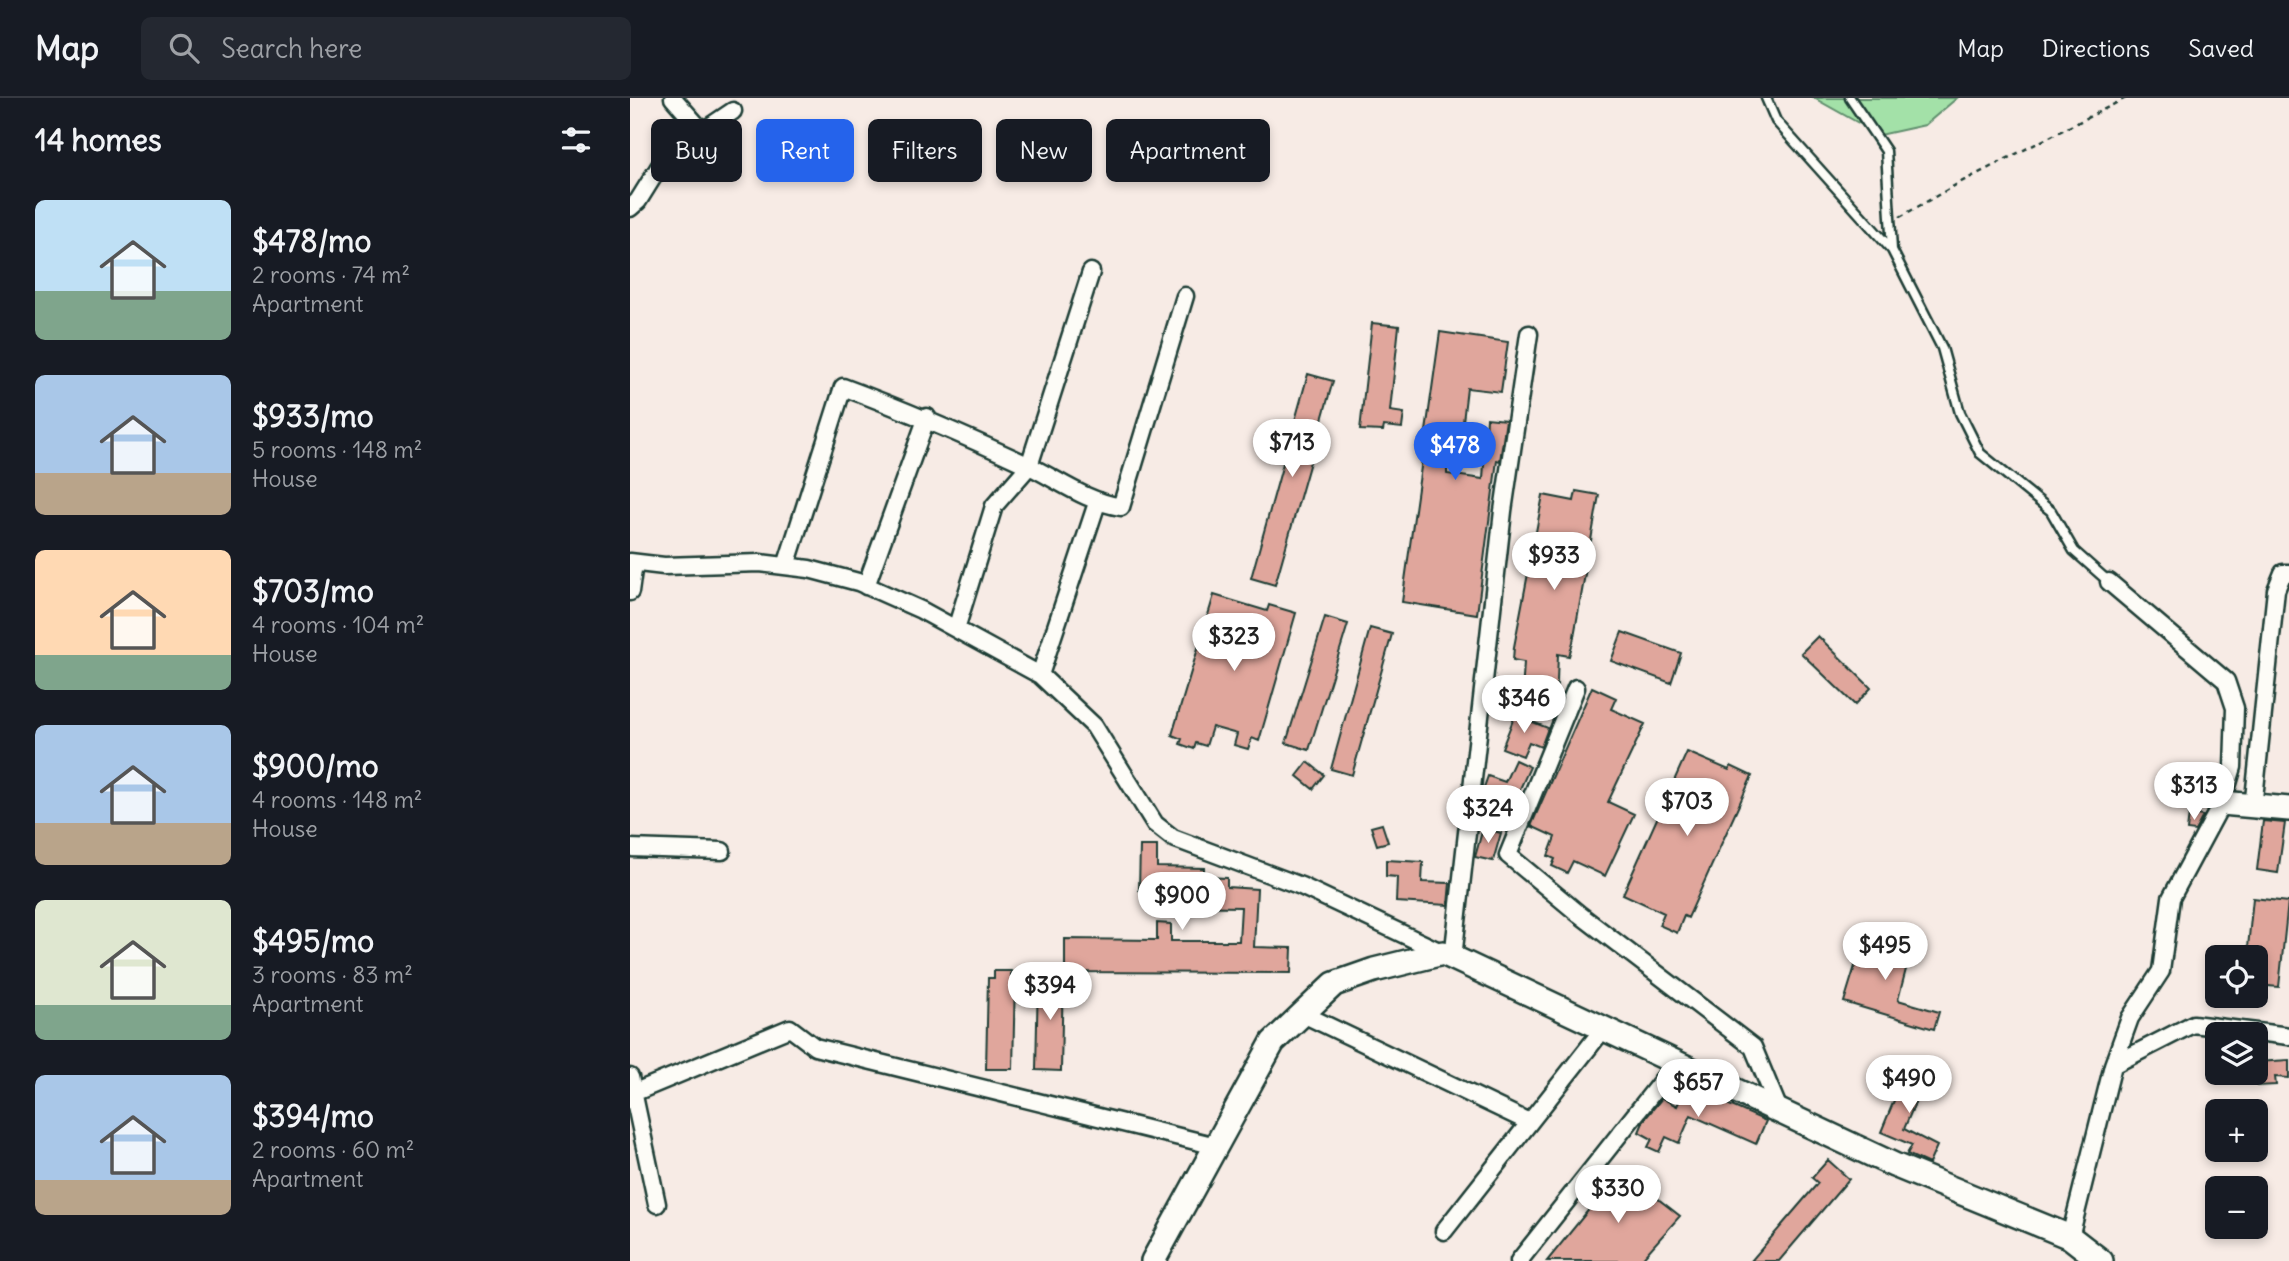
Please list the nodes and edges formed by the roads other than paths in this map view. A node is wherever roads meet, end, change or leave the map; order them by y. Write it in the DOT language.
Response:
graph roads {
  1 [pos="673,98"];
  2 [pos="1766,98"];
  3 [pos="1850,98"];
  4 [pos="733,111"];
  5 [pos="692,119"];
  6 [pos="722,119"];
  7 [pos="651,176"];
  8 [pos="633,200"];
  9 [pos="1892,250"];
  10 [pos="1091,272"];
  11 [pos="1185,296"];
  12 [pos="1529,334"];
  13 [pos="927,418"];
  14 [pos="1029,466"];
  15 [pos="1097,503"];
  16 [pos="632,563"];
  17 [pos="786,566"];
  18 [pos="2289,573"];
  19 [pos="2109,582"];
  20 [pos="866,586"];
  21 [pos="630,592"];
  22 [pos="956,629"];
  23 [pos="1040,675"];
  24 [pos="1576,688"];
  25 [pos="2222,803"];
  26 [pos="2253,808"];
  27 [pos="2289,808"];
  28 [pos="630,848"];
  29 [pos="722,851"];
  30 [pos="1448,956"];
  31 [pos="1303,1014"];
  32 [pos="1604,1028"];
  33 [pos="2289,1037"];
  34 [pos="1676,1063"];
  35 [pos="2113,1065"];
  36 [pos="632,1085"];
  37 [pos="1780,1112"];
  38 [pos="1529,1122"];
  39 [pos="1216,1146"];
  40 [pos="657,1204"];
  41 [pos="1444,1231"];
  42 [pos="2070,1237"];
  43 [pos="1153,1261"];
  44 [pos="1519,1261"];
  45 [pos="2101,1261"];
  1 -- 5 [label="street"];
  2 -- 9 [label="lane"];
  3 -- 9 [label="lane"];
  4 -- 6 [label="street"];
  7 -- 8 [label="street"];
  9 -- 19 [label="lane"];
  10 -- 14 [label="street"];
  11 -- 15 [label="street"];
  12 -- 30 [label="street"];
  13 -- 14 [label="street"];
  13 -- 17 [label="street"];
  13 -- 20 [label="street"];
  14 -- 15 [label="street"];
  14 -- 22 [label="street"];
  15 -- 23 [label="street"];
  16 -- 17 [label="street"];
  16 -- 21 [label="street"];
  17 -- 20 [label="street"];
  18 -- 26 [label="street"];
  19 -- 25 [label="street"];
  20 -- 22 [label="street"];
  22 -- 23 [label="street"];
  23 -- 30 [label="street"];
  24 -- 37 [label="street"];
  25 -- 26 [label="street"];
  25 -- 35 [label="street"];
  26 -- 27 [label="street"];
  28 -- 29 [label="street"];
  30 -- 31 [label="street"];
  30 -- 32 [label="street"];
  31 -- 38 [label="street"];
  31 -- 39 [label="street"];
  32 -- 34 [label="street"];
  32 -- 38 [label="street"];
  33 -- 35 [label="street"];
  34 -- 37 [label="street"];
  34 -- 44 [label="street"];
  35 -- 42 [label="street"];
  36 -- 39 [label="street"];
  36 -- 40 [label="street"];
  37 -- 42 [label="street"];
  38 -- 41 [label="street"];
  39 -- 43 [label="street"];
  42 -- 45 [label="street"];
}
